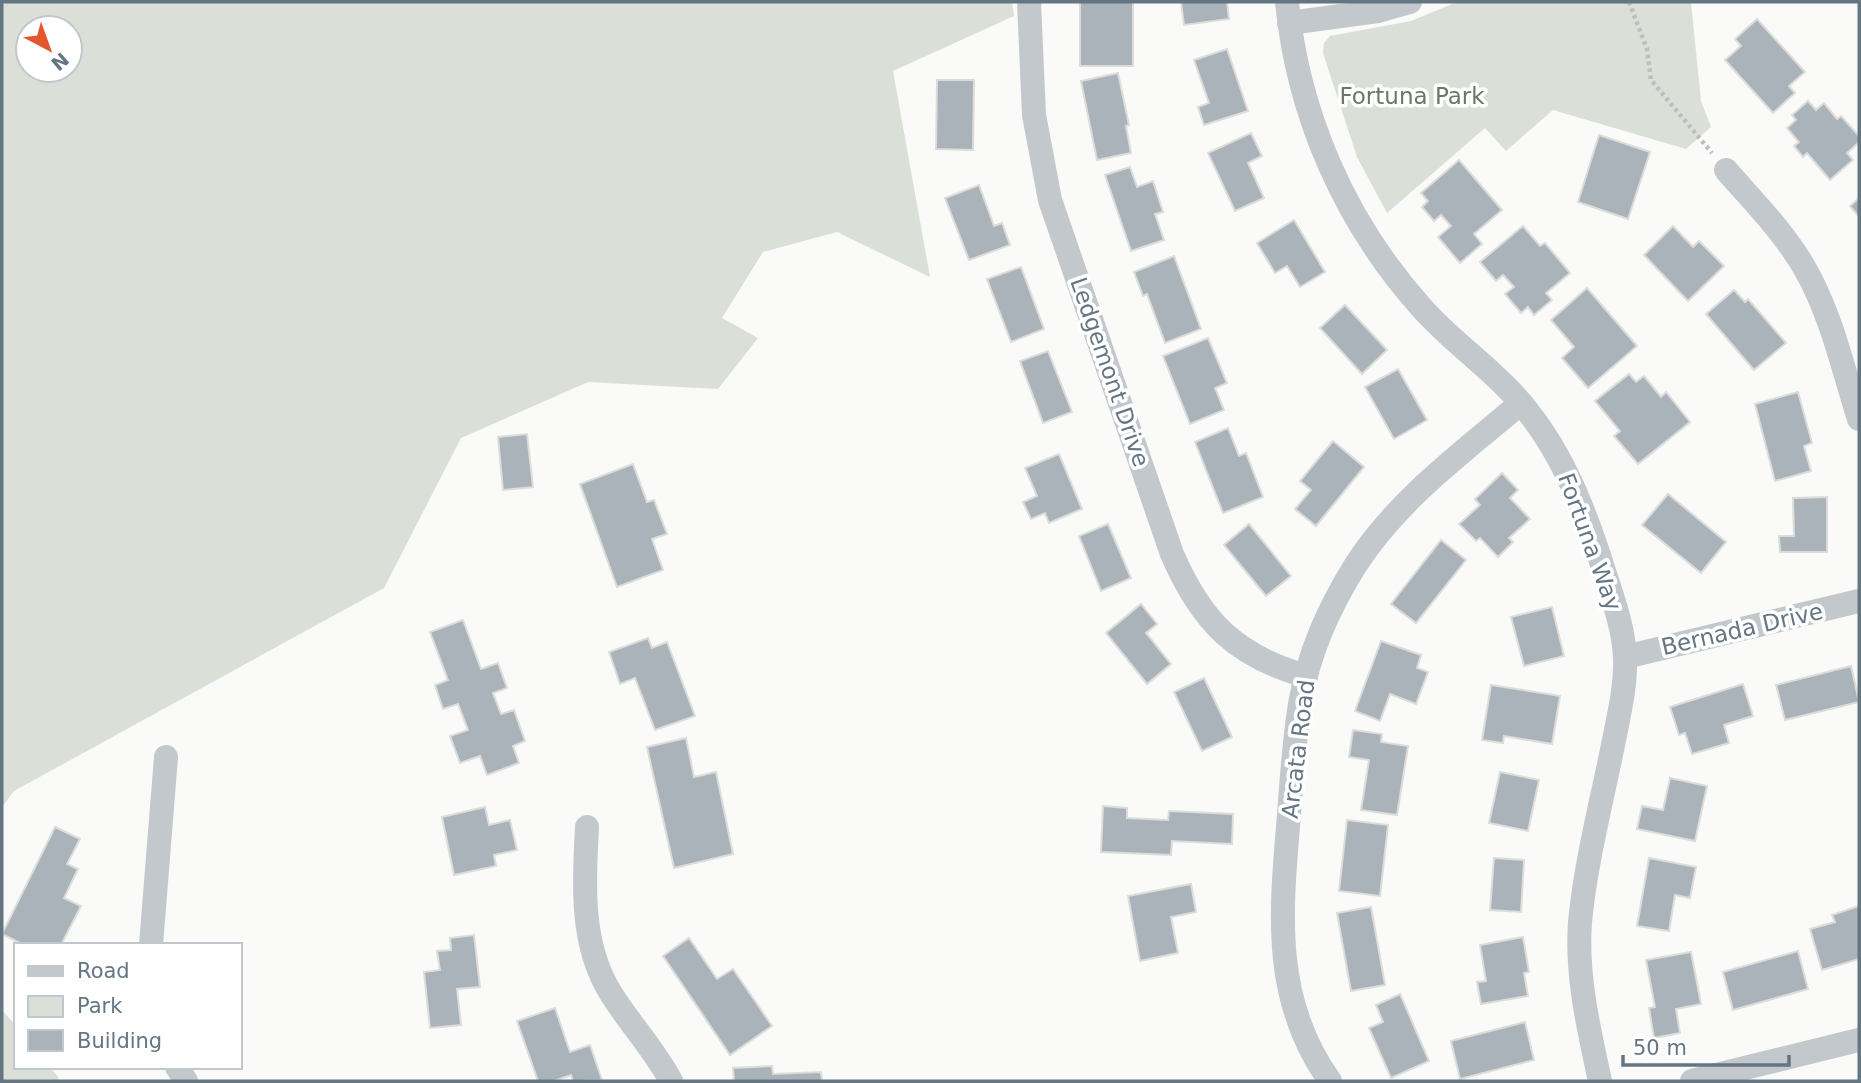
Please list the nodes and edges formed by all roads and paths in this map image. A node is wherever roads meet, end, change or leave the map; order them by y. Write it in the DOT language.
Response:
graph roads {
  1 [pos="1028,2"];
  2 [pos="1410,2"];
  3 [pos="1629,2"];
  4 [pos="1288,12"];
  5 [pos="1726,170"];
  6 [pos="1521,403"];
  7 [pos="1859,419"];
  8 [pos="1859,601"];
  9 [pos="1625,657"];
  10 [pos="1306,676"];
  11 [pos="166,757"];
  12 [pos="587,827"];
  13 [pos="151,943"];
  14 [pos="1859,1040"];
  15 [pos="671,1081"];
  16 [pos="1329,1081"];
  17 [pos="1600,1081"];
  18 [pos="1692,1081"];
  1 -- 10 [label="street, Ledgemont Drive"];
  2 -- 4 [label="street"];
  3 -- 5 [label="path"];
  4 -- 6 [label="street, Fortuna Way"];
  5 -- 7 [label="street"];
  6 -- 9 [label="street, Fortuna Way"];
  6 -- 10 [label="street, Arcata Road"];
  8 -- 9 [label="street, Bernada Drive"];
  9 -- 17 [label="street, Fortuna Way"];
  10 -- 16 [label="street, Arcata Road"];
  11 -- 13 [label="street"];
  12 -- 15 [label="street"];
  14 -- 18 [label="street"];
}
